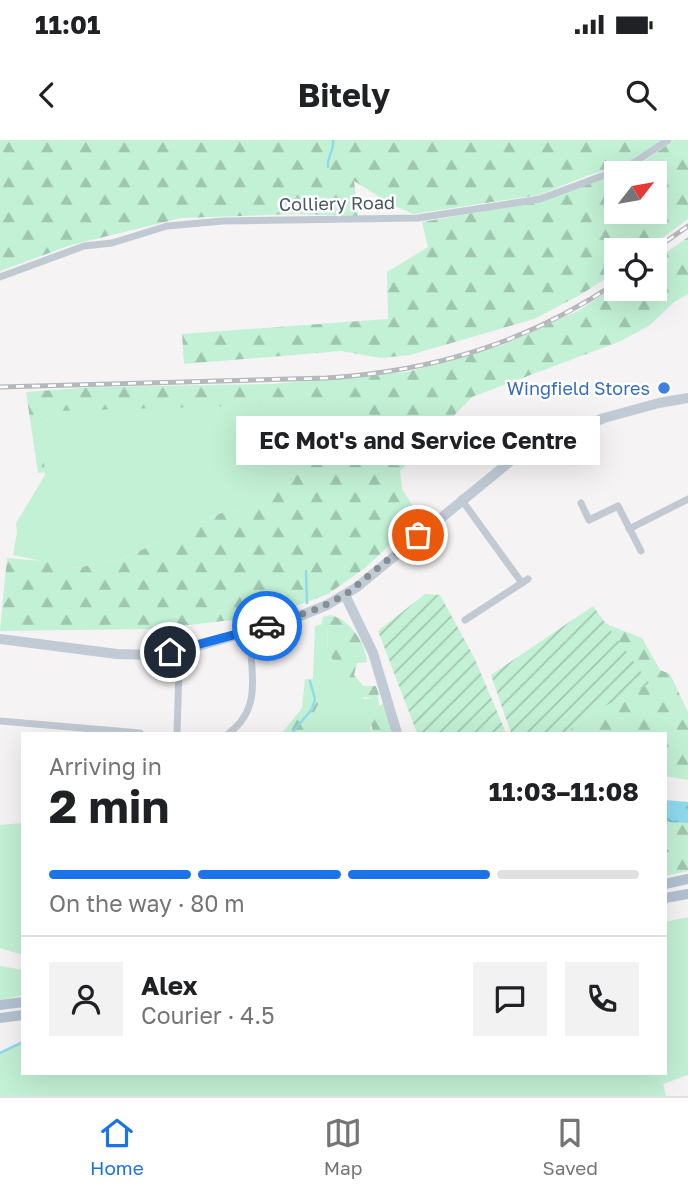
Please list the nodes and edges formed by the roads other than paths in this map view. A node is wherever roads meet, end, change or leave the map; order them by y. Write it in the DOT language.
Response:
graph roads {
  1 [pos="668,140"];
  2 [pos="0,277"];
  3 [pos="688,398"];
  4 [pos="461,499"];
  5 [pos="688,499"];
  6 [pos="581,503"];
  7 [pos="629,528"];
  8 [pos="641,551"];
  9 [pos="345,595"];
  10 [pos="465,620"];
  11 [pos="0,639"];
  12 [pos="251,655"];
  13 [pos="179,670"];
  14 [pos="0,721"];
  15 [pos="127,732"];
  16 [pos="177,732"];
  17 [pos="230,732"];
  18 [pos="397,732"];
  19 [pos="688,879"];
  20 [pos="667,884"];
  21 [pos="688,894"];
  22 [pos="667,898"];
  23 [pos="21,1002"];
  24 [pos="0,1005"];
  25 [pos="21,1015"];
  26 [pos="0,1018"];
  1 -- 2 [label="street, Colliery Road"];
  3 -- 4 [label="street"];
  4 -- 9 [label="street"];
  4 -- 10 [label="street"];
  5 -- 7 [label="street"];
  6 -- 7 [label="street"];
  7 -- 8 [label="street"];
  9 -- 11 [label="street"];
  9 -- 18 [label="street"];
  12 -- 17 [label="street"];
  13 -- 16 [label="street"];
  14 -- 15 [label="street"];
  19 -- 20 [label="main road"];
  21 -- 22 [label="main road"];
  23 -- 24 [label="main road"];
  25 -- 26 [label="main road"];
}
